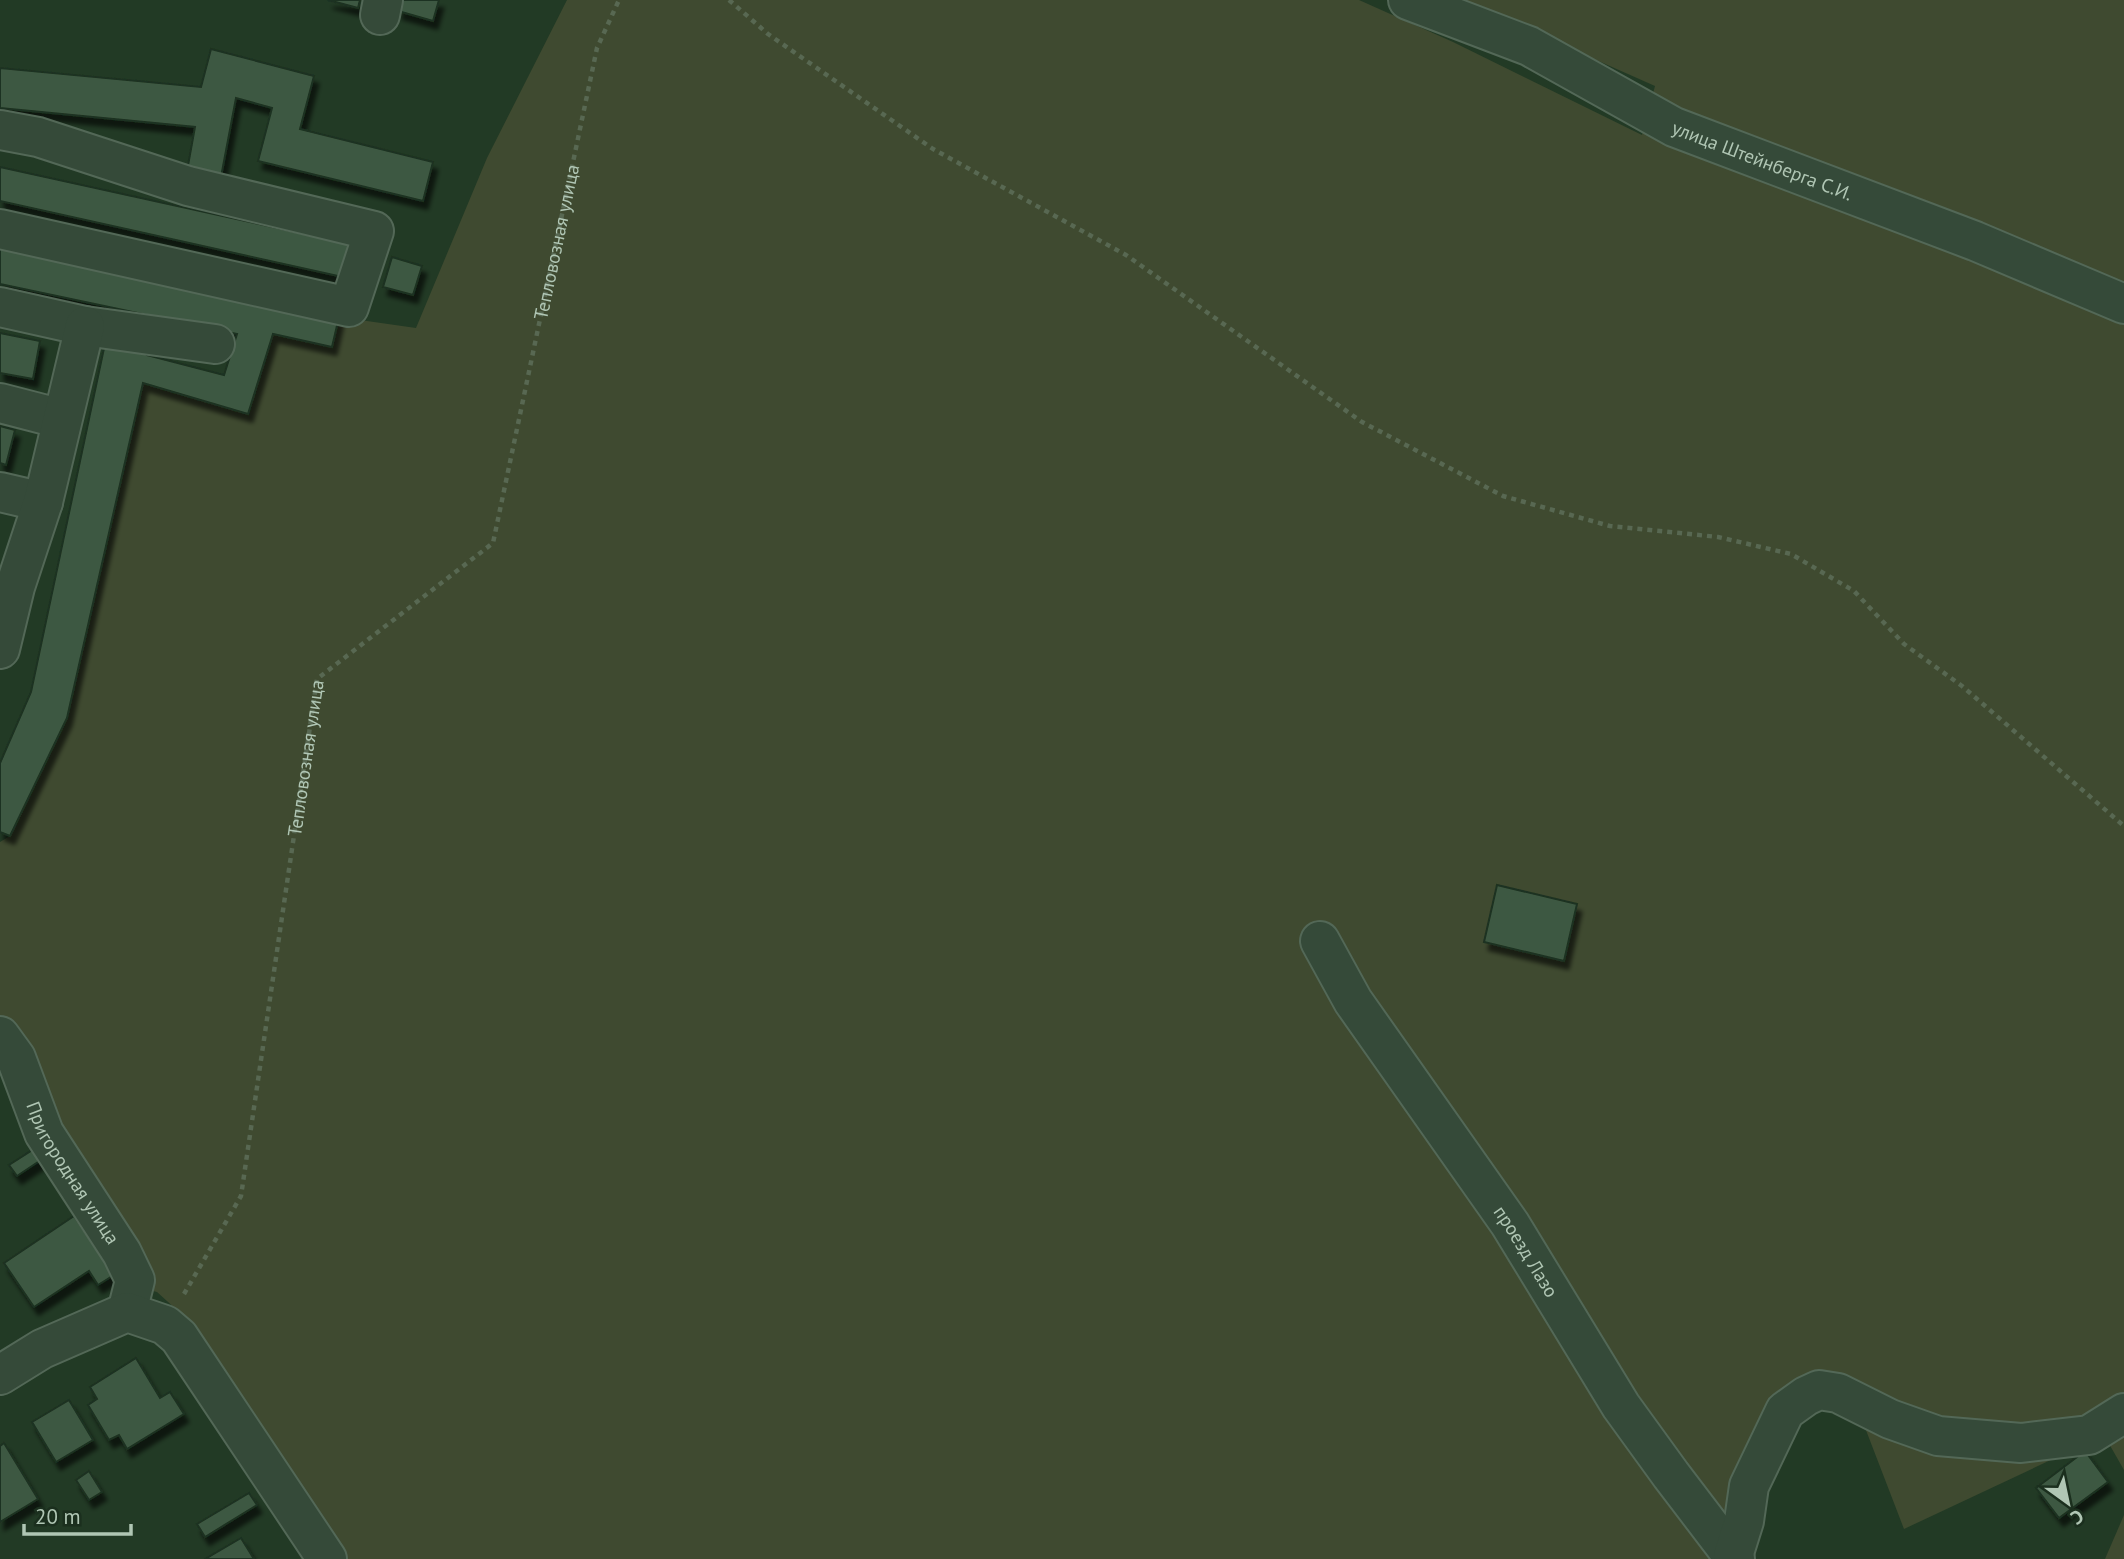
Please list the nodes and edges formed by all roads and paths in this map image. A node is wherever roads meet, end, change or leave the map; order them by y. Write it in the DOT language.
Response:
graph roads {
  1 [pos="619,0"];
  2 [pos="729,0"];
  3 [pos="1408,0"];
  4 [pos="0,130"];
  5 [pos="0,229"];
  6 [pos="2124,304"];
  7 [pos="0,307"];
  8 [pos="85,326"];
  9 [pos="215,344"];
  10 [pos="0,403"];
  11 [pos="62,419"];
  12 [pos="0,492"];
  13 [pos="43,502"];
  14 [pos="8,585"];
  15 [pos="0,649"];
  16 [pos="2124,826"];
  17 [pos="1320,942"];
  18 [pos="0,1036"];
  19 [pos="127,1312"];
  20 [pos="165,1325"];
  21 [pos="0,1375"];
  22 [pos="2124,1413"];
  23 [pos="1734,1558"];
  24 [pos="327,1559"];
  1 -- 20 [label="path, Тепловозная улица"];
  2 -- 16 [label="path"];
  3 -- 6 [label="street, улица Штейнберга С.И."];
  4 -- 5 [label="street"];
  7 -- 8 [label="street"];
  8 -- 9 [label="street"];
  8 -- 11 [label="street"];
  10 -- 11 [label="street"];
  11 -- 13 [label="street"];
  12 -- 13 [label="street"];
  13 -- 14 [label="street"];
  14 -- 15 [label="street"];
  17 -- 23 [label="street, проезд Лазо"];
  18 -- 19 [label="street, Пригородная улица"];
  19 -- 20 [label="street"];
  19 -- 21 [label="street"];
  20 -- 24 [label="street"];
  22 -- 23 [label="street"];
}
